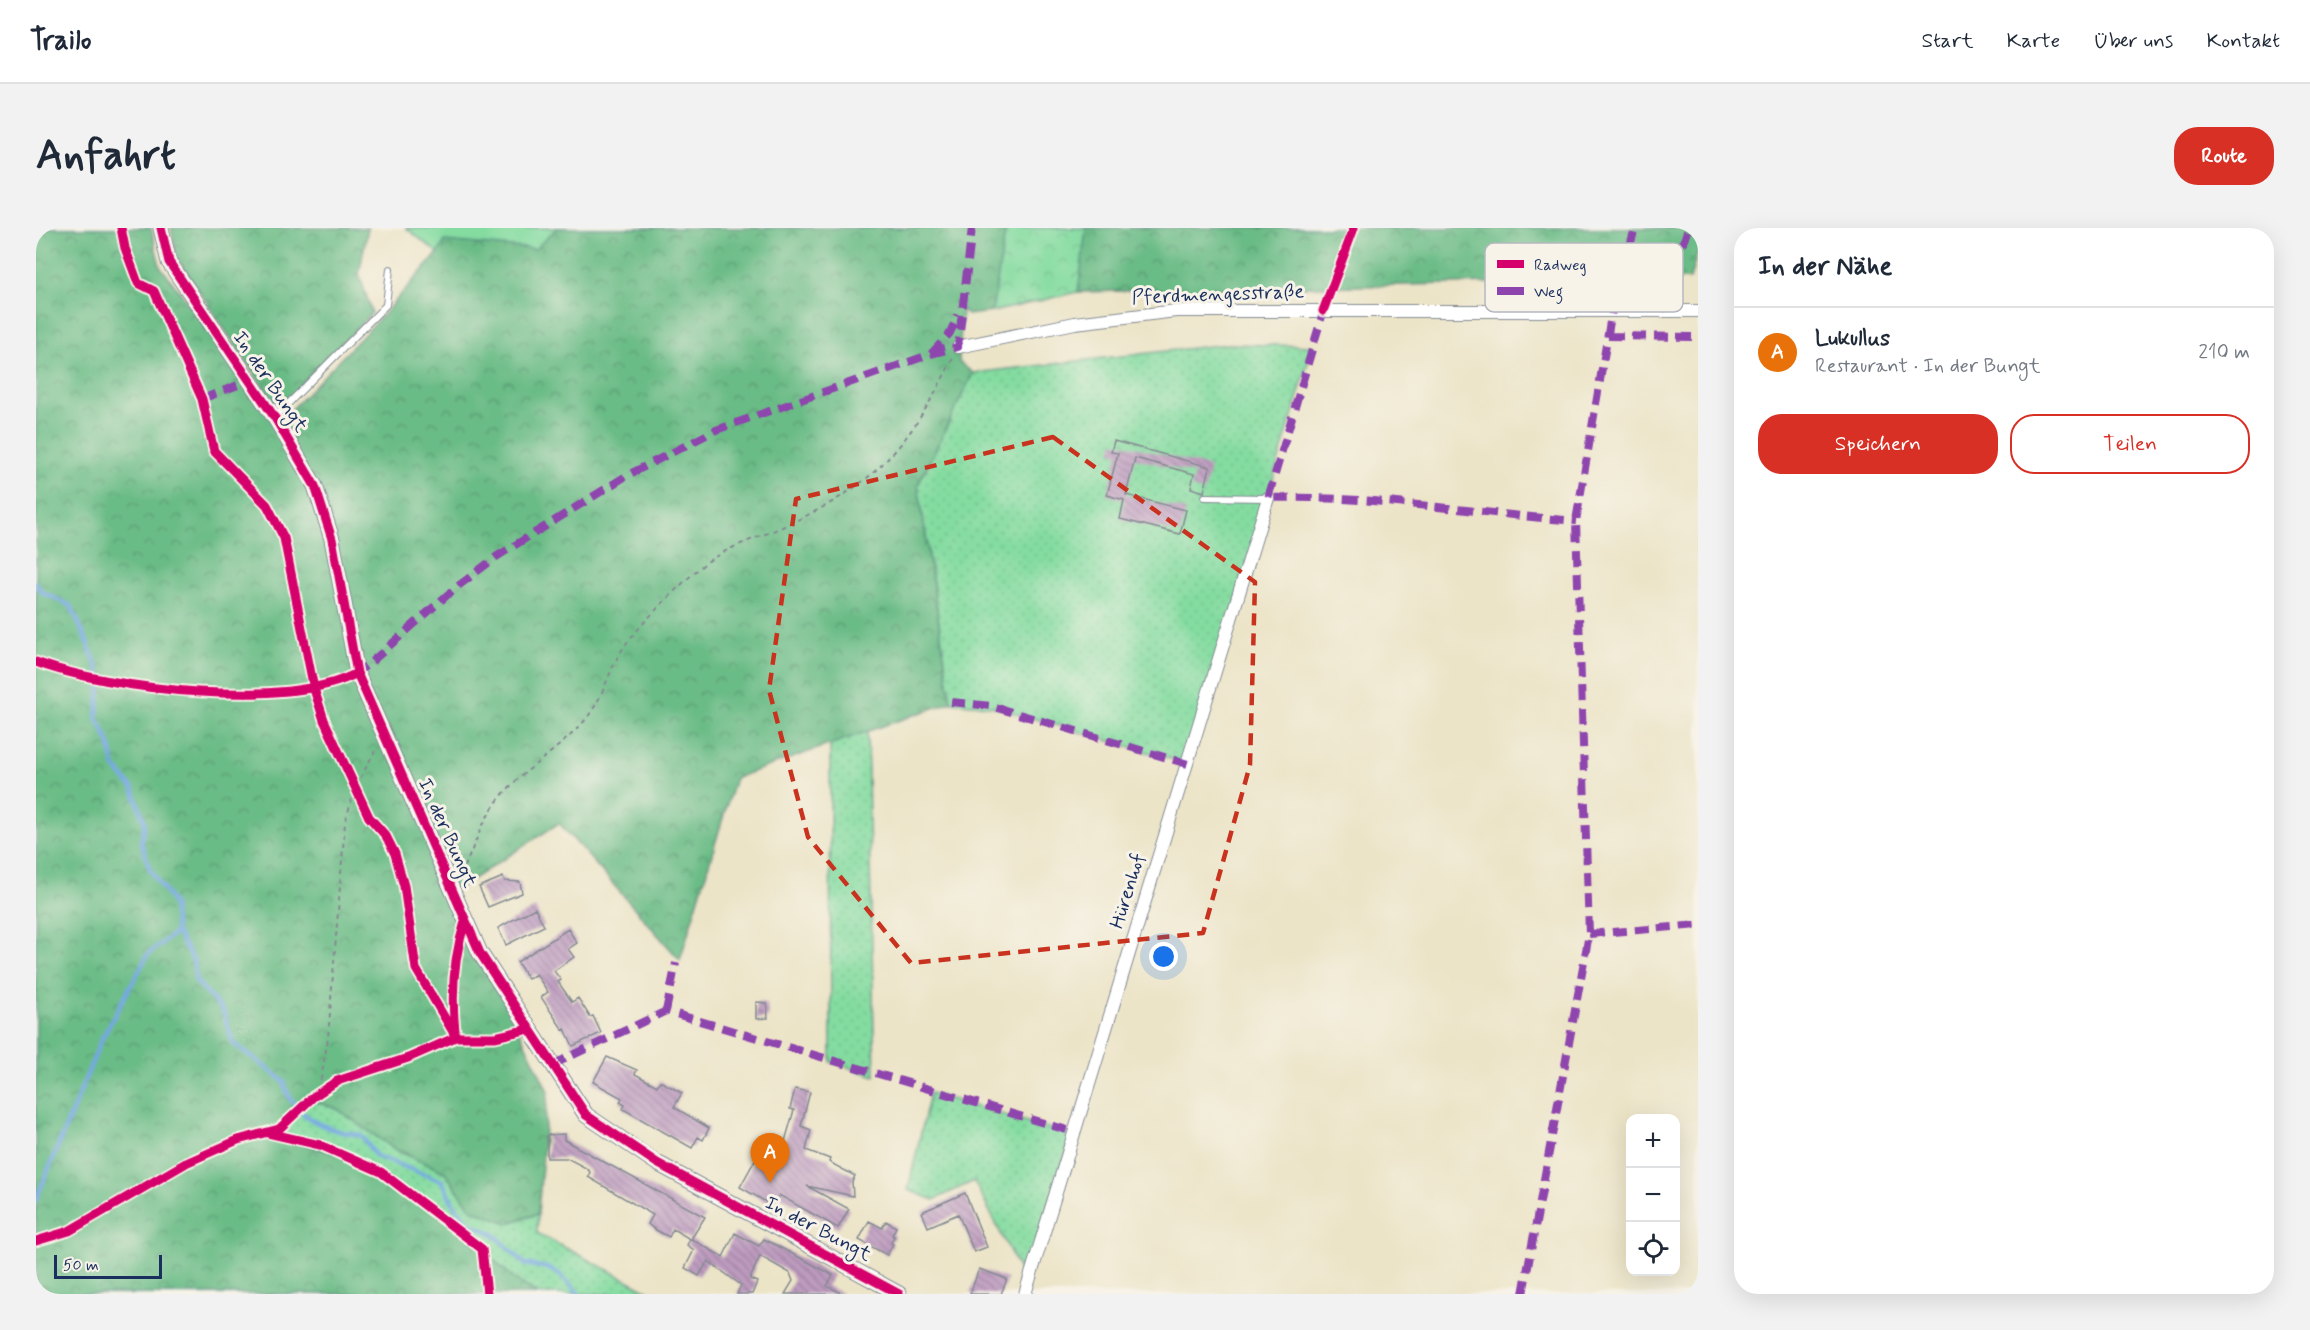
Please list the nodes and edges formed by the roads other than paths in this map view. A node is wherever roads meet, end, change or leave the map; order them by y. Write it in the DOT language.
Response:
graph roads {
  1 [pos="161,228"];
  2 [pos="390,269"];
  3 [pos="1485,312"];
  4 [pos="1683,312"];
  5 [pos="1698,312"];
  6 [pos="958,347"];
  7 [pos="275,418"];
  8 [pos="1205,497"];
  9 [pos="1268,498"];
  10 [pos="899,1294"];
  11 [pos="1025,1294"];
  1 -- 7 [label="street, In der Bungt"];
  2 -- 7 [label="lane"];
  3 -- 6 [label="street, Pferdmengesstraße"];
  4 -- 5 [label="street, Pferdmengesstraße"];
  7 -- 10 [label="street, In der Bungt"];
  8 -- 9 [label="lane"];
  9 -- 11 [label="street, Hürenhof"];
}
